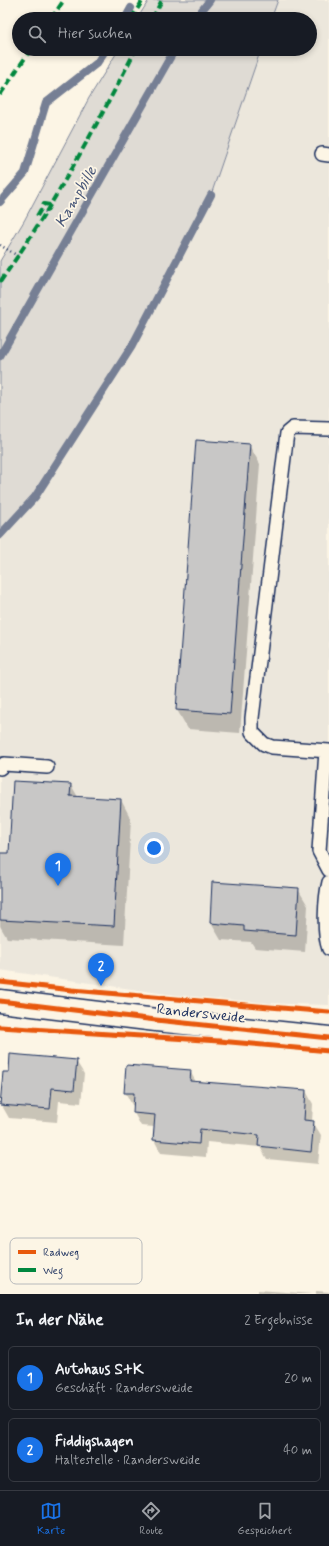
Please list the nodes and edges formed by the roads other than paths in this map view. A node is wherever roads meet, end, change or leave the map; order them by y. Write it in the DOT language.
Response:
graph roads {
  1 [pos="329,429"];
  2 [pos="328,751"];
  3 [pos="47,767"];
  4 [pos="0,768"];
  5 [pos="329,870"];
  6 [pos="329,882"];
  7 [pos="329,949"];
  8 [pos="0,1001"];
  9 [pos="329,1038"];
  1 -- 2 [label="lane"];
  2 -- 5 [label="lane"];
  3 -- 4 [label="lane"];
  6 -- 7 [label="lane"];
  8 -- 9 [label="street, Randersweide"];
}
